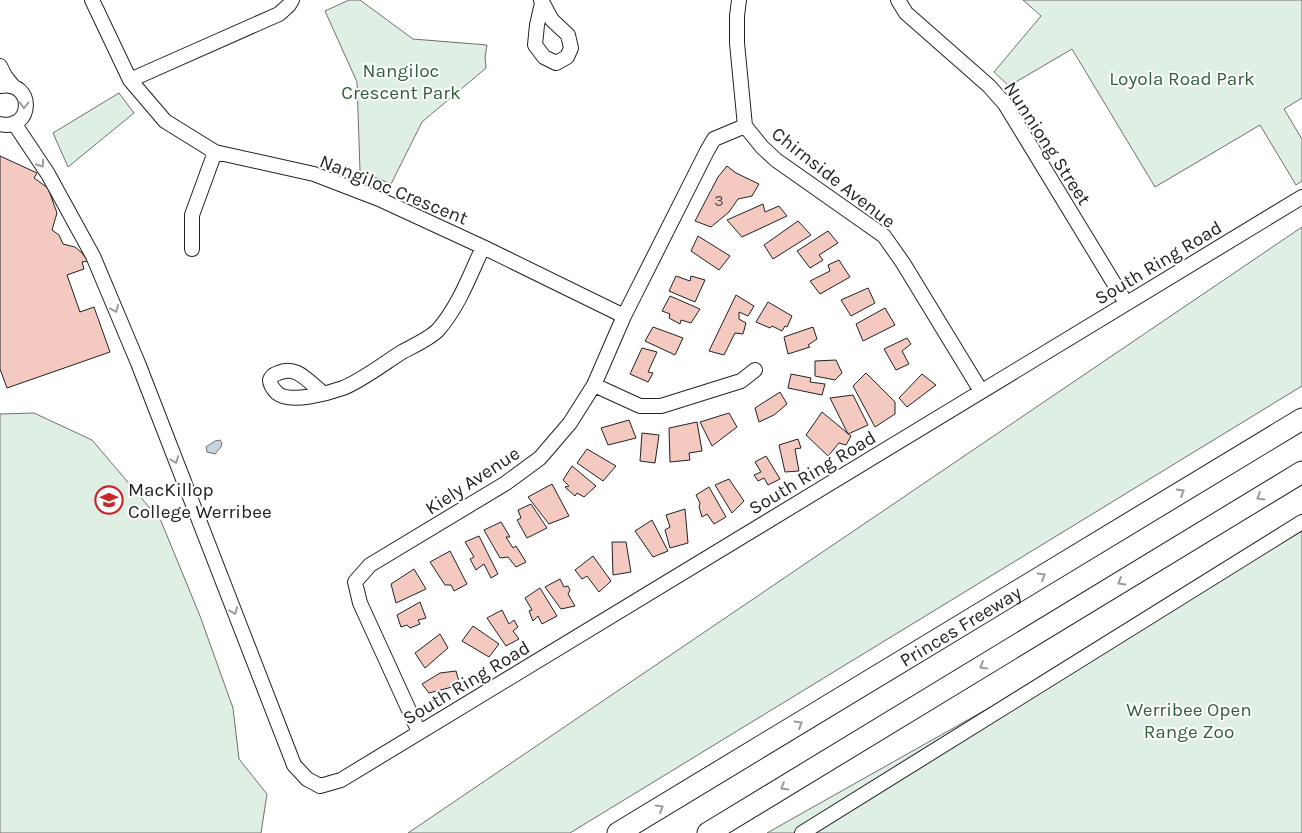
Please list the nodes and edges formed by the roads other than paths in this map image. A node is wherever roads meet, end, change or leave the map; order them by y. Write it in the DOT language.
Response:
graph roads {
  1 [pos="92,0"];
  2 [pos="292,0"];
  3 [pos="739,0"];
  4 [pos="898,0"];
  5 [pos="0,66"];
  6 [pos="130,80"];
  7 [pos="7,86"];
  8 [pos="0,124"];
  9 [pos="14,124"];
  10 [pos="746,126"];
  11 [pos="215,152"];
  12 [pos="1302,197"];
  13 [pos="483,247"];
  14 [pos="192,249"];
  15 [pos="1126,303"];
  16 [pos="624,316"];
  17 [pos="754,370"];
  18 [pos="594,385"];
  19 [pos="981,392"];
  20 [pos="323,394"];
  21 [pos="1302,419"];
  22 [pos="1302,472"];
  23 [pos="1302,522"];
  24 [pos="419,732"];
  25 [pos="618,833"];
  26 [pos="708,833"];
  27 [pos="802,833"];
  1 -- 6 [label="street, Nangiloc Crescent"];
  2 -- 6 [label="street"];
  3 -- 10 [label="street, Chirnside Avenue"];
  4 -- 15 [label="street, Nunniong Street"];
  5 -- 7 [label="street"];
  6 -- 11 [label="street, Nangiloc Crescent"];
  7 -- 9 [label="street, one-way"];
  8 -- 9 [label="street"];
  9 -- 24 [label="street, South Ring Road, one-way"];
  10 -- 16 [label="street, Kiely Avenue"];
  10 -- 19 [label="street, Chirnside Avenue"];
  11 -- 13 [label="street, Nangiloc Crescent"];
  11 -- 14 [label="street"];
  12 -- 15 [label="street, South Ring Road"];
  13 -- 16 [label="street, Nangiloc Crescent"];
  13 -- 20 [label="street"];
  15 -- 19 [label="street, South Ring Road"];
  16 -- 18 [label="street, Kiely Avenue"];
  17 -- 18 [label="street"];
  18 -- 24 [label="street, Kiely Avenue"];
  19 -- 24 [label="street, South Ring Road"];
  25 -- 21 [label="highway, Princes Freeway, one-way"];
  22 -- 26 [label="highway, one-way"];
  23 -- 27 [label="street"];
}
